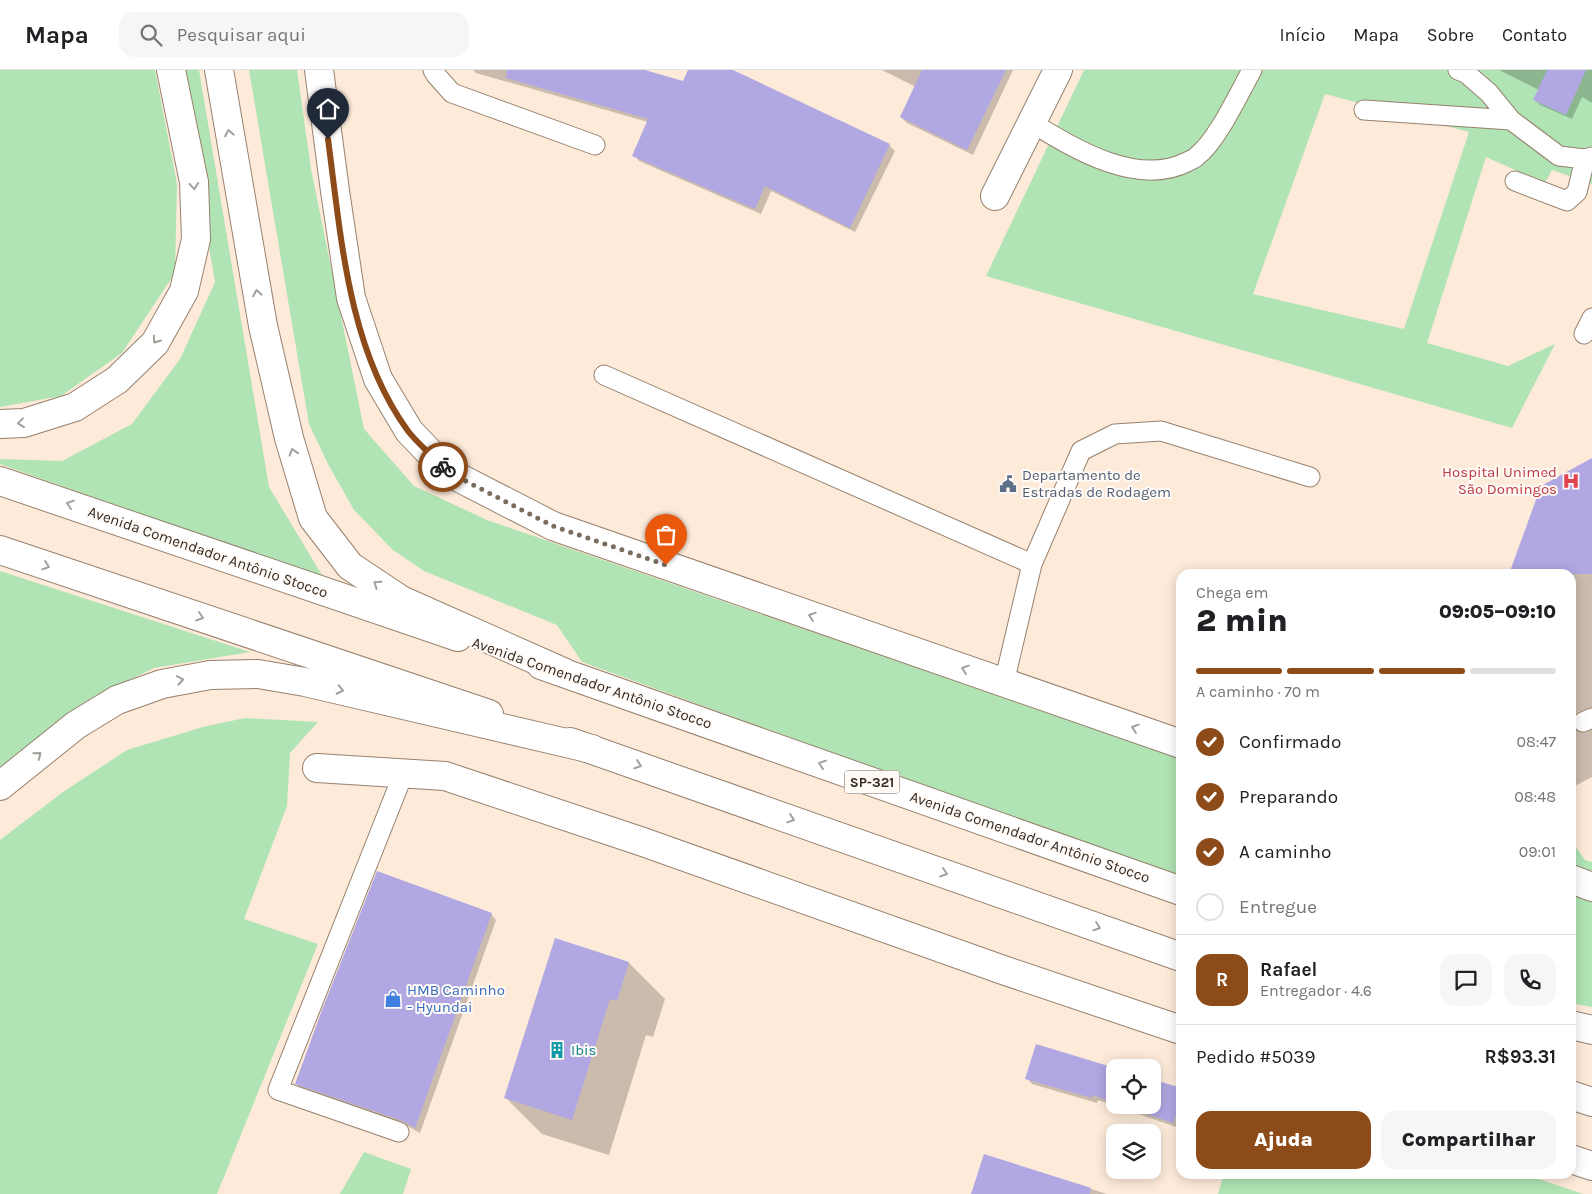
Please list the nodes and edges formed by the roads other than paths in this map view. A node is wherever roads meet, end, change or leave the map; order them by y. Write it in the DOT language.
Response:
graph roads {
  1 [pos="171,70"];
  2 [pos="218,70"];
  3 [pos="319,70"];
  4 [pos="433,70"];
  5 [pos="1058,70"];
  6 [pos="1252,70"];
  7 [pos="1458,70"];
  8 [pos="1364,110"];
  9 [pos="1511,120"];
  10 [pos="1032,123"];
  11 [pos="595,145"];
  12 [pos="1588,158"];
  13 [pos="1515,181"];
  14 [pos="995,196"];
  15 [pos="604,375"];
  16 [pos="0,424"];
  17 [pos="1310,477"];
  18 [pos="0,481"];
  19 [pos="0,550"];
  20 [pos="1032,564"];
  21 [pos="563,672"];
  22 [pos="1004,682"];
  23 [pos="1176,742"];
  24 [pos="592,749"];
  25 [pos="317,768"];
  26 [pos="404,772"];
  27 [pos="0,786"];
  28 [pos="1576,882"];
  29 [pos="1592,887"];
  30 [pos="1176,889"];
  31 [pos="1176,955"];
  32 [pos="1576,1026"];
  33 [pos="1176,1028"];
  34 [pos="1592,1030"];
  35 [pos="1576,1097"];
  36 [pos="1592,1102"];
  37 [pos="399,1132"];
  38 [pos="1576,1161"];
  39 [pos="1592,1166"];
  1 -- 16 [label="main road, one-way"];
  21 -- 2 [label="main road, one-way"];
  22 -- 3 [label="main road, one-way"];
  4 -- 11 [label="lane"];
  5 -- 10 [label="main road"];
  6 -- 10 [label="lane"];
  7 -- 9 [label="lane"];
  8 -- 9 [label="lane"];
  9 -- 12 [label="lane"];
  10 -- 14 [label="main road"];
  12 -- 13 [label="lane"];
  15 -- 20 [label="lane"];
  17 -- 20 [label="lane"];
  21 -- 18 [label="main road, Avenida Comendador Antônio Stocco, one-way"];
  19 -- 24 [label="main road, one-way"];
  20 -- 22 [label="lane"];
  30 -- 21 [label="main road, Avenida Comendador Antônio Stocco / SP-321, one-way"];
  23 -- 22 [label="main road, one-way"];
  27 -- 24 [label="main road, one-way"];
  24 -- 31 [label="main road, one-way"];
  25 -- 26 [label="main road"];
  26 -- 33 [label="main road"];
  26 -- 37 [label="lane"];
  28 -- 29 [label="main road"];
  32 -- 34 [label="main road"];
  35 -- 36 [label="main road"];
  38 -- 39 [label="main road"];
}
